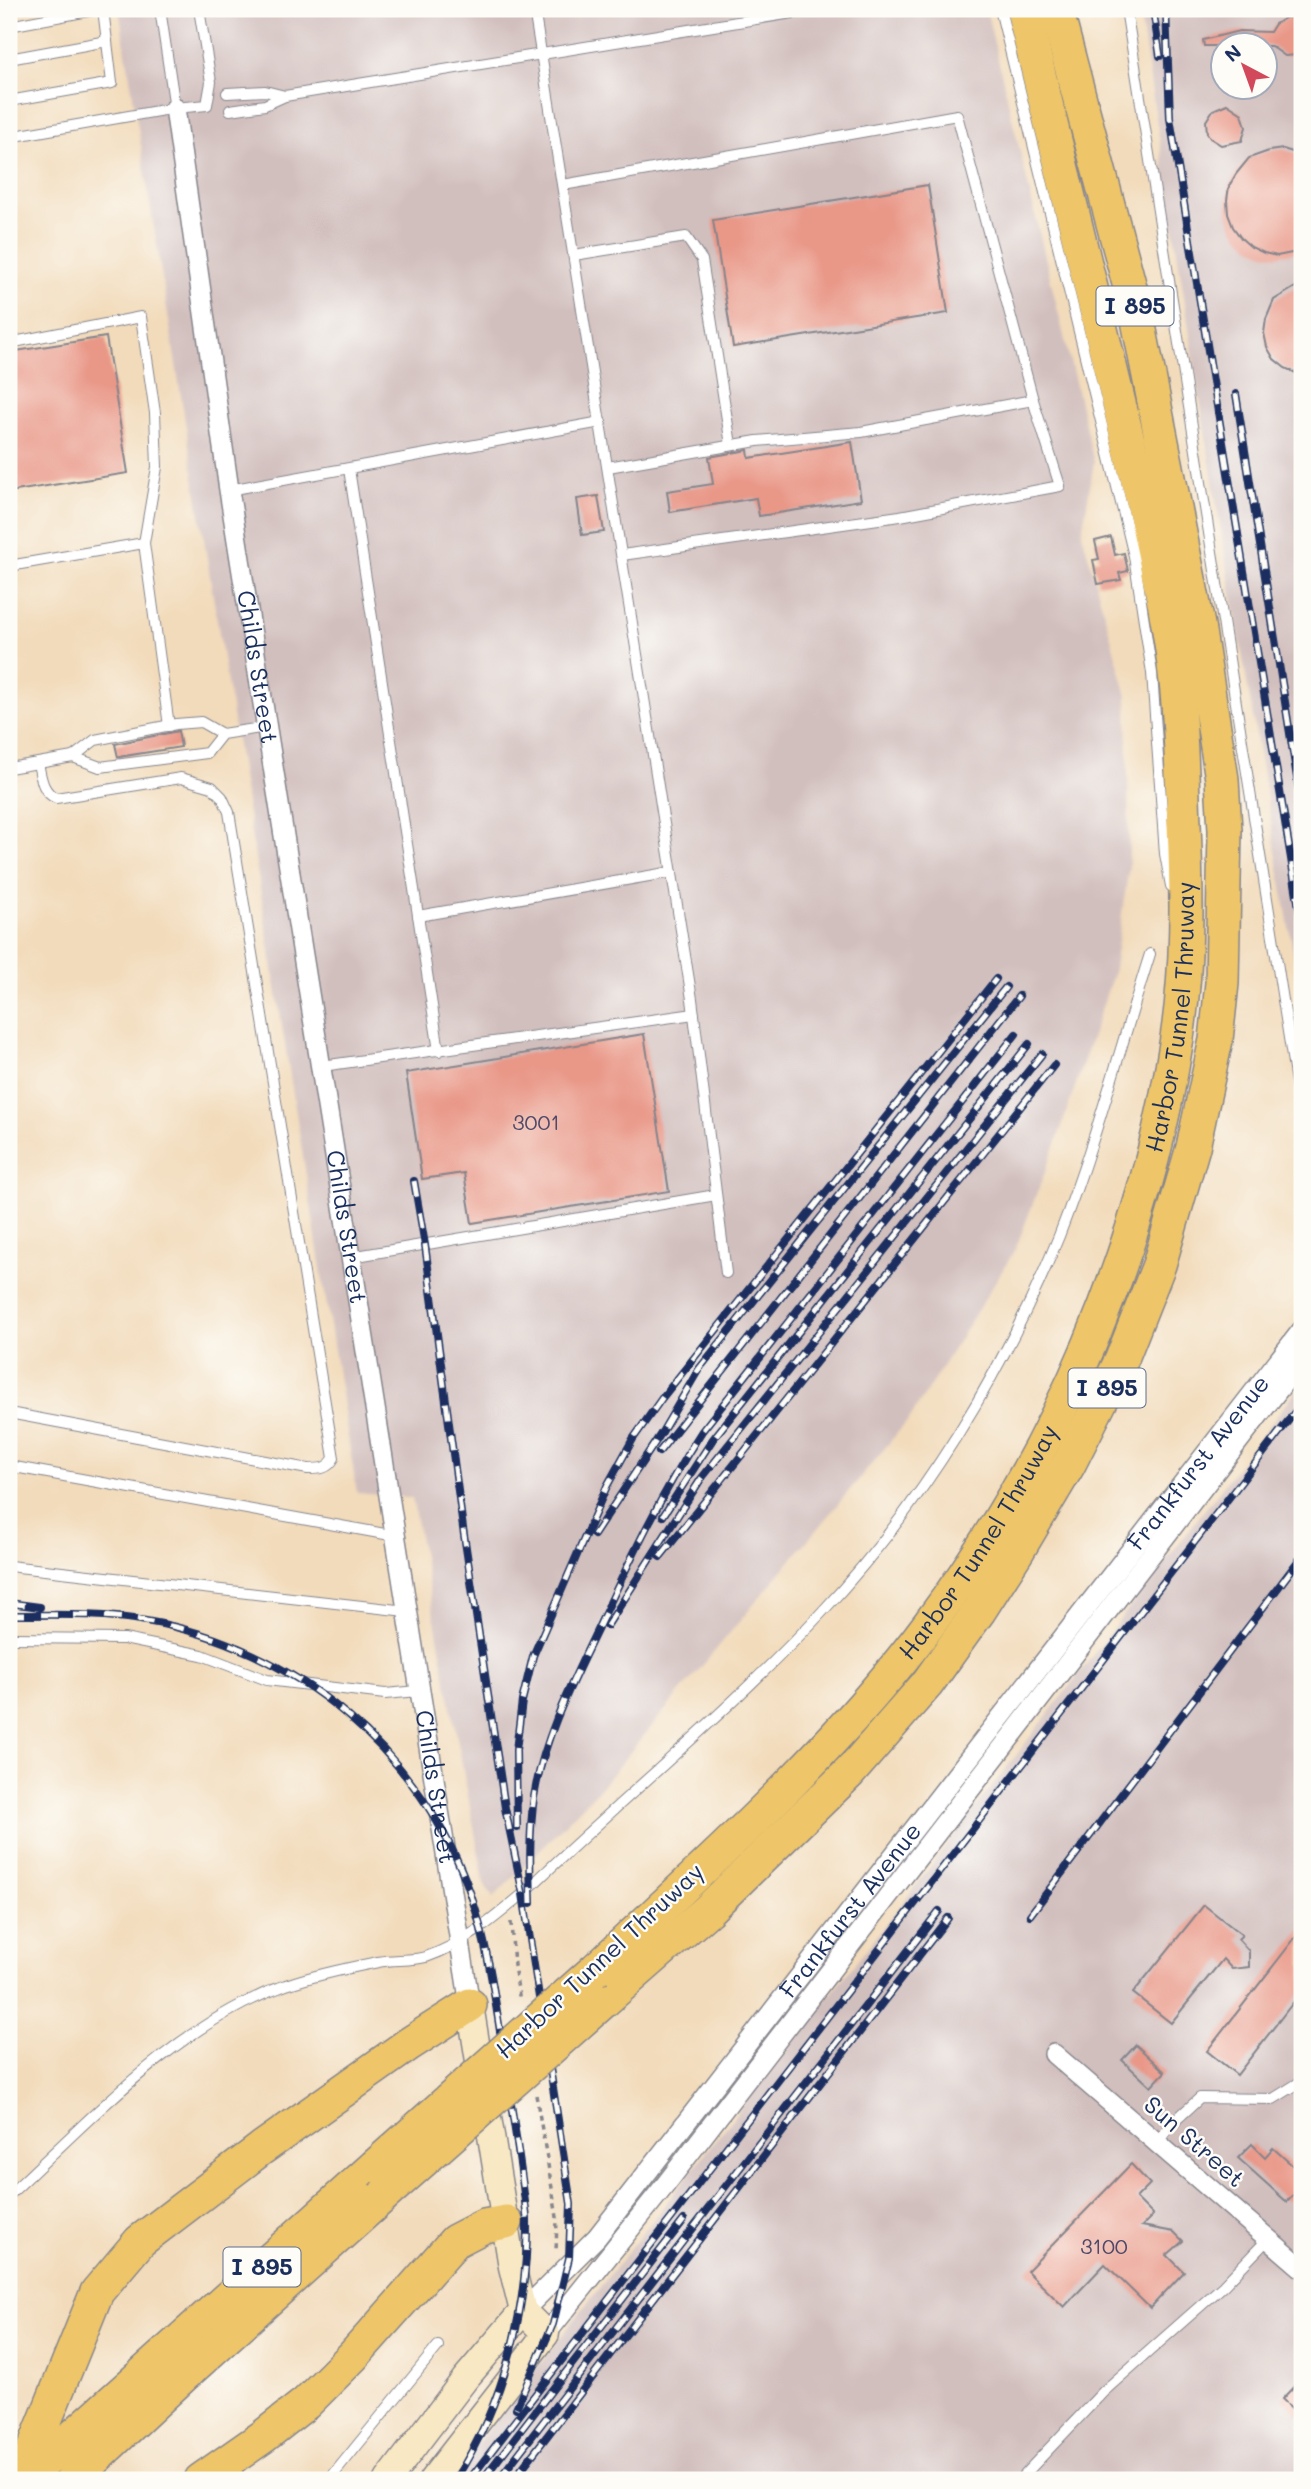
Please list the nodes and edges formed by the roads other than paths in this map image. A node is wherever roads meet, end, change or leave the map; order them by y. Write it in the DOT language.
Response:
graph roads {
  1 [pos="101,9"];
  2 [pos="160,9"];
  3 [pos="199,9"];
  4 [pos="534,9"];
  5 [pos="817,9"];
  6 [pos="1000,9"];
  7 [pos="1023,9"];
  8 [pos="1056,9"];
  9 [pos="1126,9"];
  10 [pos="9,26"];
  11 [pos="107,41"];
  12 [pos="541,54"];
  13 [pos="9,59"];
  14 [pos="227,93"];
  15 [pos="213,95"];
  16 [pos="285,96"];
  17 [pos="9,101"];
  18 [pos="207,105"];
  19 [pos="175,108"];
  20 [pos="230,110"];
  21 [pos="216,112"];
  22 [pos="9,136"];
  23 [pos="562,185"];
  24 [pos="574,255"];
  25 [pos="9,343"];
  26 [pos="1033,400"];
  27 [pos="601,422"];
  28 [pos="731,445"];
  29 [pos="608,467"];
  30 [pos="349,469"];
  31 [pos="229,491"];
  32 [pos="144,543"];
  33 [pos="622,555"];
  34 [pos="9,566"];
  35 [pos="1181,610"];
  36 [pos="169,726"];
  37 [pos="267,727"];
  38 [pos="222,734"];
  39 [pos="73,757"];
  40 [pos="38,763"];
  41 [pos="9,768"];
  42 [pos="672,872"];
  43 [pos="1172,894"];
  44 [pos="1175,907"];
  45 [pos="418,916"];
  46 [pos="1150,954"];
  47 [pos="1184,960"];
  48 [pos="694,1013"];
  49 [pos="439,1051"];
  50 [pos="321,1066"];
  51 [pos="1302,1120"];
  52 [pos="716,1195"];
  53 [pos="351,1257"];
  54 [pos="726,1273"];
  55 [pos="1302,1330"];
  56 [pos="1302,1359"];
  57 [pos="9,1413"];
  58 [pos="9,1466"];
  59 [pos="397,1536"];
  60 [pos="9,1566"];
  61 [pos="406,1611"];
  62 [pos="9,1637"];
  63 [pos="419,1691"];
  64 [pos="460,1942"];
  65 [pos="470,2005"];
  66 [pos="1054,2054"];
  67 [pos="1302,2081"];
  68 [pos="1157,2142"];
  69 [pos="378,2182"];
  70 [pos="9,2195"];
  71 [pos="506,2222"];
  72 [pos="1269,2238"];
  73 [pos="1302,2268"];
  74 [pos="523,2311"];
  75 [pos="546,2334"];
  76 [pos="438,2346"];
  77 [pos="1024,2475"];
  78 [pos="22,2480"];
  79 [pos="72,2480"];
  80 [pos="201,2480"];
  81 [pos="329,2480"];
  82 [pos="388,2480"];
  83 [pos="432,2480"];
  1 -- 10 [label="lane"];
  1 -- 11 [label="lane"];
  2 -- 19 [label="lane"];
  3 -- 18 [label="lane"];
  4 -- 12 [label="lane"];
  5 -- 12 [label="lane"];
  6 -- 35 [label="lane"];
  7 -- 35 [label="highway, Harbor Tunnel Thruway / I 895"];
  8 -- 35 [label="highway, Harbor Tunnel Thruway / I 895"];
  9 -- 35 [label="lane"];
  11 -- 13 [label="lane"];
  11 -- 17 [label="lane"];
  12 -- 16 [label="lane"];
  12 -- 23 [label="lane"];
  14 -- 16 [label="lane"];
  15 -- 18 [label="lane"];
  16 -- 20 [label="lane"];
  18 -- 19 [label="lane"];
  18 -- 21 [label="lane"];
  19 -- 22 [label="lane"];
  19 -- 31 [label="street, Childs Street"];
  23 -- 24 [label="lane"];
  23 -- 26 [label="lane"];
  24 -- 27 [label="lane"];
  24 -- 28 [label="lane"];
  25 -- 32 [label="lane"];
  26 -- 28 [label="lane"];
  26 -- 33 [label="lane"];
  27 -- 29 [label="lane"];
  27 -- 30 [label="lane"];
  28 -- 29 [label="lane"];
  29 -- 33 [label="lane"];
  30 -- 31 [label="lane"];
  30 -- 45 [label="lane"];
  31 -- 37 [label="street, Childs Street"];
  32 -- 34 [label="lane"];
  32 -- 36 [label="lane"];
  33 -- 42 [label="lane"];
  35 -- 43 [label="lane"];
  35 -- 47 [label="highway, Harbor Tunnel Thruway / I 895"];
  35 -- 51 [label="lane"];
  35 -- 69 [label="highway, Harbor Tunnel Thruway / I 895, bridge"];
  36 -- 38 [label="lane"];
  36 -- 39 [label="lane"];
  37 -- 38 [label="lane"];
  37 -- 50 [label="street, Childs Street"];
  38 -- 39 [label="lane"];
  39 -- 40 [label="lane"];
  40 -- 41 [label="lane"];
  40 -- 57 [label="lane"];
  42 -- 45 [label="lane"];
  42 -- 48 [label="lane"];
  44 -- 47 [label="lane"];
  45 -- 49 [label="lane"];
  46 -- 64 [label="lane"];
  47 -- 69 [label="highway, Harbor Tunnel Thruway / I 895, bridge"];
  48 -- 49 [label="lane"];
  48 -- 52 [label="lane"];
  49 -- 50 [label="lane"];
  50 -- 53 [label="street, Childs Street"];
  52 -- 53 [label="lane"];
  52 -- 54 [label="lane"];
  53 -- 59 [label="street, Childs Street"];
  55 -- 74 [label="street, Frankfurst Avenue"];
  56 -- 75 [label="street, Frankfurst Avenue"];
  58 -- 59 [label="lane"];
  59 -- 61 [label="street, Childs Street"];
  60 -- 61 [label="lane"];
  61 -- 63 [label="street, Childs Street"];
  62 -- 63 [label="lane"];
  63 -- 64 [label="street, Childs Street"];
  64 -- 65 [label="street, Childs Street"];
  64 -- 70 [label="lane"];
  65 -- 71 [label="main road, Childs Street"];
  65 -- 78 [label="highway"];
  66 -- 68 [label="street, Sun Street"];
  67 -- 68 [label="lane"];
  68 -- 72 [label="street, Sun Street"];
  69 -- 78 [label="highway, Harbor Tunnel Thruway / I 895"];
  69 -- 79 [label="highway, Harbor Tunnel Thruway / I 895"];
  71 -- 74 [label="main road, Childs Street"];
  71 -- 80 [label="highway"];
  72 -- 73 [label="street, Sun Street"];
  72 -- 77 [label="lane"];
  74 -- 75 [label="main road"];
  74 -- 82 [label="main road, Frankfurst Avenue"];
  75 -- 83 [label="main road, Frankfurst Avenue"];
  76 -- 81 [label="lane"];
}
